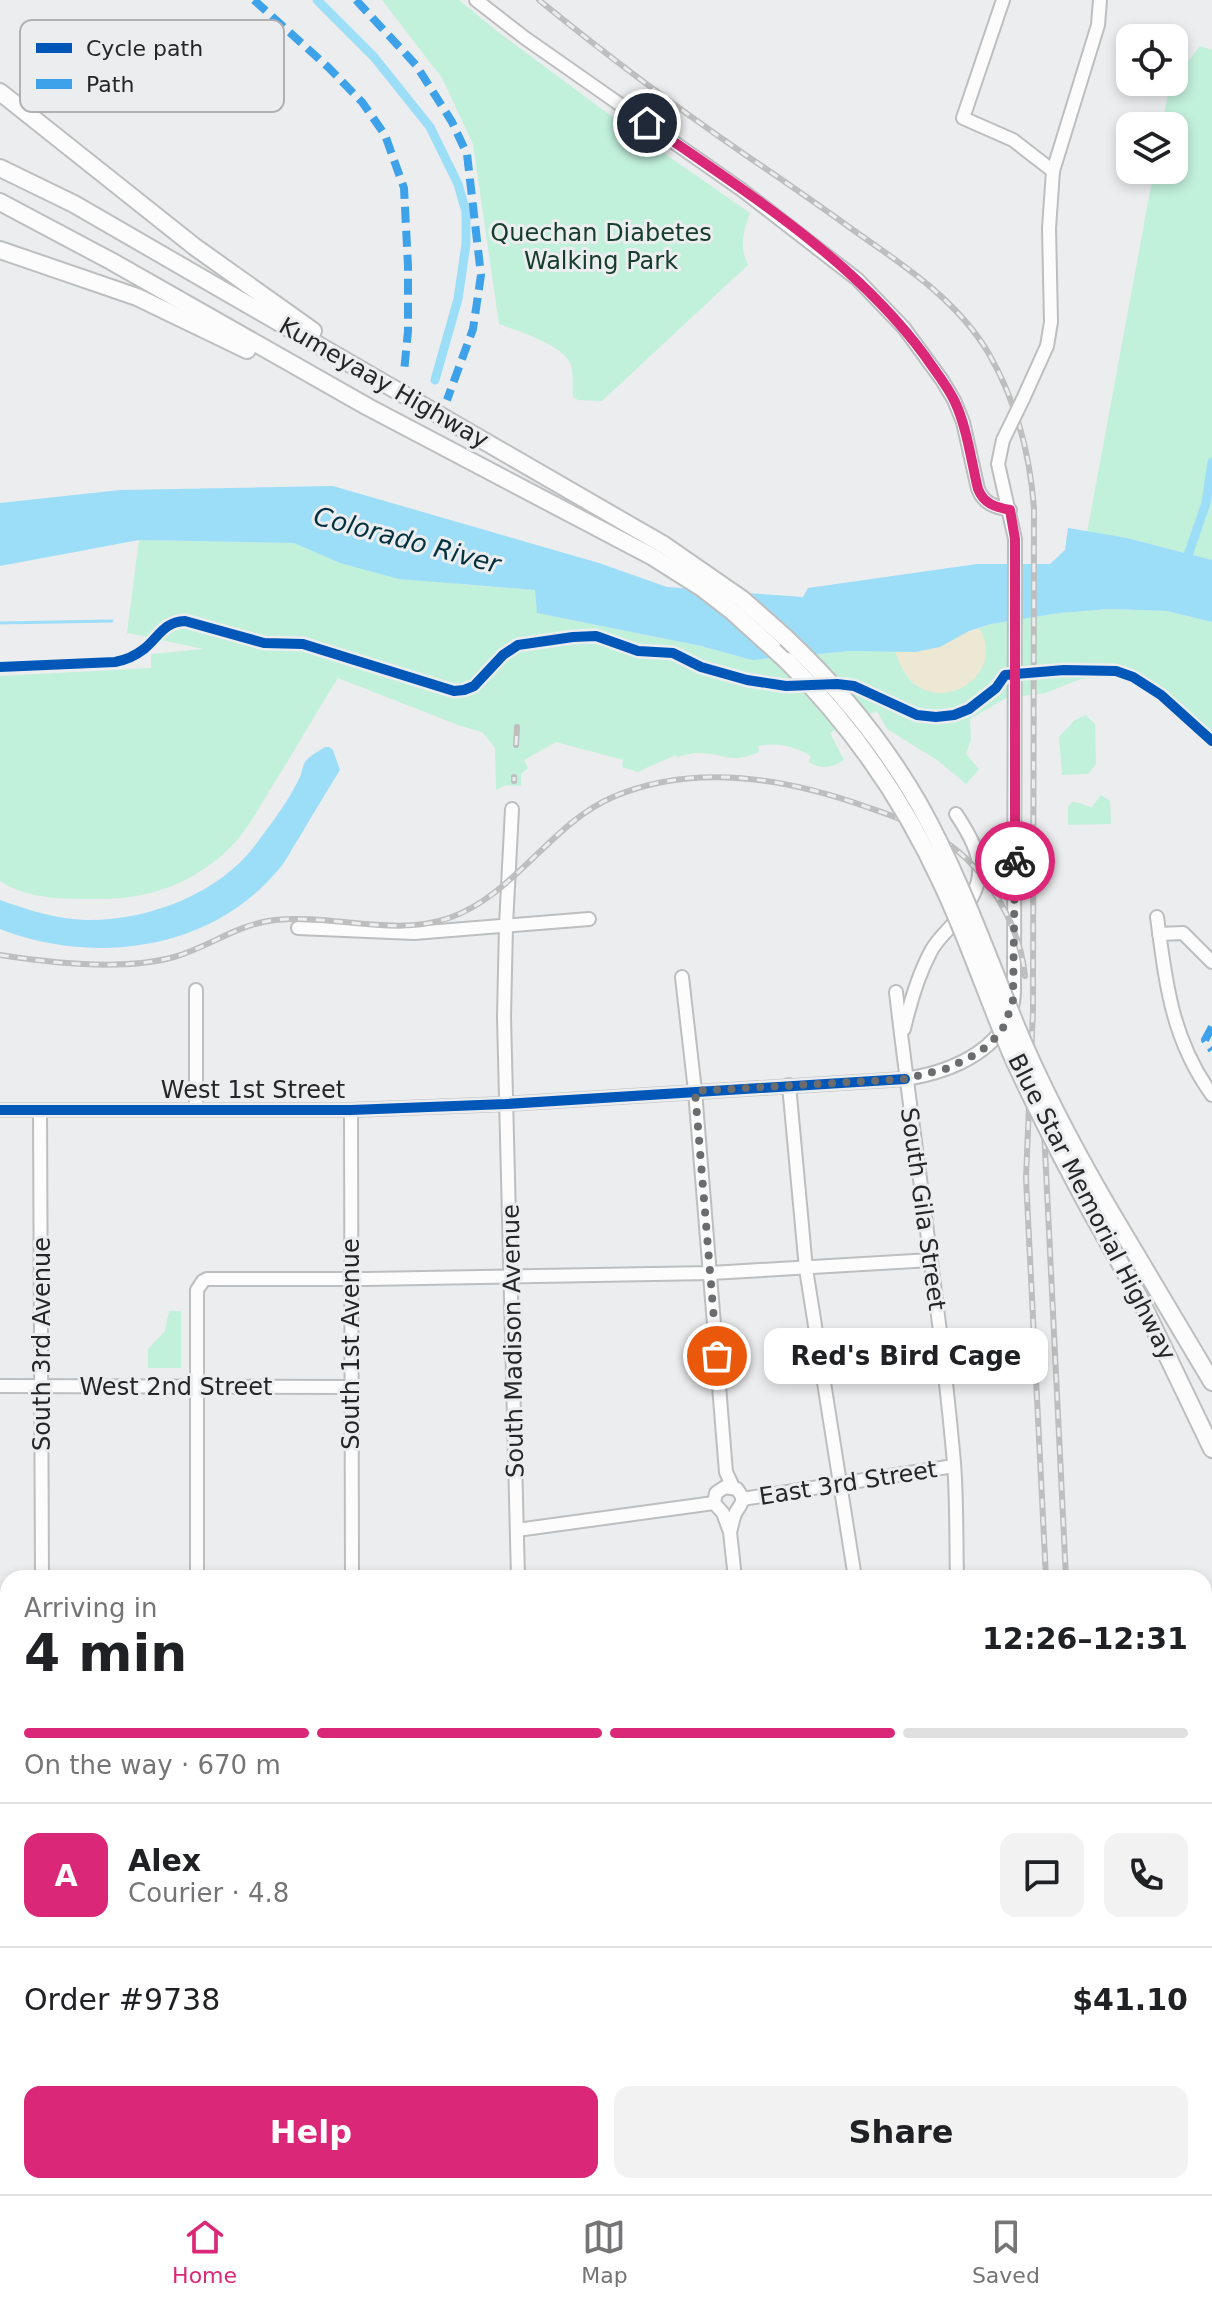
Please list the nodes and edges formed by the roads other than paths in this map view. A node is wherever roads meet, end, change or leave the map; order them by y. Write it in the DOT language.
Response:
graph roads {
  1 [pos="476,0"];
  2 [pos="1003,0"];
  3 [pos="1100,0"];
  4 [pos="0,92"];
  5 [pos="20,108"];
  6 [pos="25,112"];
  7 [pos="0,168"];
  8 [pos="1053,171"];
  9 [pos="0,202"];
  10 [pos="0,250"];
  11 [pos="385,384"];
  12 [pos="368,407"];
  13 [pos="1010,510"];
  14 [pos="733,612"];
  15 [pos="759,614"];
  16 [pos="512,809"];
  17 [pos="956,814"];
  18 [pos="1157,917"];
  19 [pos="589,919"];
  20 [pos="506,925"];
  21 [pos="298,928"];
  22 [pos="1159,934"];
  23 [pos="1212,962"];
  24 [pos="682,977"];
  25 [pos="196,990"];
  26 [pos="896,992"];
  27 [pos="901,1039"];
  28 [pos="905,1079"];
  29 [pos="789,1085"];
  30 [pos="695,1091"];
  31 [pos="1212,1095"];
  32 [pos="506,1104"];
  33 [pos="0,1110"];
  34 [pos="40,1110"];
  35 [pos="196,1110"];
  36 [pos="351,1110"];
  37 [pos="1098,1206"];
  38 [pos="931,1260"];
  39 [pos="806,1269"];
  40 [pos="711,1273"];
  41 [pos="512,1277"];
  42 [pos="351,1279"];
  43 [pos="1212,1382"];
  44 [pos="0,1386"];
  45 [pos="42,1386"];
  46 [pos="197,1387"];
  47 [pos="351,1387"];
  48 [pos="1212,1449"];
  49 [pos="954,1466"];
  50 [pos="726,1472"];
  51 [pos="839,1485"];
  52 [pos="733,1487"];
  53 [pos="719,1490"];
  54 [pos="742,1499"];
  55 [pos="724,1510"];
  56 [pos="517,1530"];
  57 [pos="42,1570"];
  58 [pos="197,1570"];
  59 [pos="352,1570"];
  60 [pos="518,1570"];
  61 [pos="734,1570"];
  62 [pos="854,1570"];
  63 [pos="957,1570"];
  64 [pos="49,2194"];
  65 [pos="178,2194"];
  66 [pos="448,2194"];
  67 [pos="506,2194"];
  68 [pos="535,2194"];
  69 [pos="559,2194"];
  1 -- 13 [label="street"];
  2 -- 8 [label="street"];
  3 -- 8 [label="street"];
  4 -- 5 [label="highway"];
  6 -- 11 [label="highway"];
  7 -- 11 [label="highway, Kumeyaay Highway"];
  8 -- 13 [label="street, bridge"];
  9 -- 12 [label="highway, Kumeyaay Highway"];
  10 -- 12 [label="highway"];
  11 -- 15 [label="highway, Kumeyaay Highway"];
  12 -- 14 [label="highway, Kumeyaay Highway"];
  13 -- 28 [label="street, West 1st Street"];
  14 -- 37 [label="highway, Blue Star Memorial Highway, bridge"];
  15 -- 37 [label="highway, Blue Star Memorial Highway, bridge"];
  16 -- 20 [label="street, South Madison Avenue"];
  17 -- 27 [label="street"];
  18 -- 22 [label="street"];
  19 -- 20 [label="street"];
  20 -- 21 [label="street"];
  20 -- 32 [label="street, South Madison Avenue"];
  22 -- 23 [label="street"];
  22 -- 31 [label="street"];
  24 -- 30 [label="street"];
  25 -- 35 [label="street"];
  26 -- 27 [label="street, South Gila Street"];
  27 -- 28 [label="street, South Gila Street"];
  28 -- 29 [label="street, West 1st Street"];
  28 -- 38 [label="street, South Gila Street"];
  29 -- 30 [label="street, West 1st Street"];
  29 -- 39 [label="street"];
  30 -- 32 [label="street, West 1st Street"];
  30 -- 40 [label="street"];
  32 -- 36 [label="street, West 1st Street"];
  32 -- 41 [label="street, South Madison Avenue"];
  33 -- 34 [label="street, West 1st Street"];
  34 -- 35 [label="street, West 1st Street"];
  34 -- 45 [label="street, South 3rd Avenue"];
  35 -- 36 [label="street, West 1st Street"];
  36 -- 42 [label="street, South 1st Avenue"];
  37 -- 43 [label="highway, Blue Star Memorial Highway"];
  37 -- 48 [label="highway, Blue Star Memorial Highway"];
  38 -- 39 [label="street"];
  38 -- 49 [label="street, South Gila Street"];
  39 -- 40 [label="street"];
  39 -- 51 [label="street"];
  40 -- 41 [label="street"];
  40 -- 50 [label="street"];
  41 -- 42 [label="street"];
  41 -- 56 [label="street, South Madison Avenue"];
  42 -- 46 [label="street"];
  42 -- 47 [label="street, South 1st Avenue"];
  44 -- 45 [label="street, West 2nd Street"];
  45 -- 46 [label="street, West 2nd Street"];
  45 -- 57 [label="street, South 3rd Avenue"];
  46 -- 47 [label="street, West 2nd Street"];
  46 -- 58 [label="street"];
  47 -- 59 [label="street, South 1st Avenue"];
  49 -- 51 [label="street, East 3rd Street"];
  49 -- 63 [label="street, South Gila Street"];
  50 -- 52 [label="street"];
  50 -- 53 [label="street"];
  51 -- 54 [label="street, East 3rd Street"];
  51 -- 62 [label="street"];
  52 -- 53 [label="street"];
  52 -- 54 [label="street"];
  53 -- 55 [label="street"];
  54 -- 55 [label="street"];
  55 -- 56 [label="street"];
  55 -- 61 [label="street"];
  56 -- 60 [label="street, South Madison Avenue"];
  64 -- 65 [label="street"];
  66 -- 67 [label="street"];
  67 -- 68 [label="street"];
  68 -- 69 [label="street"];
}
